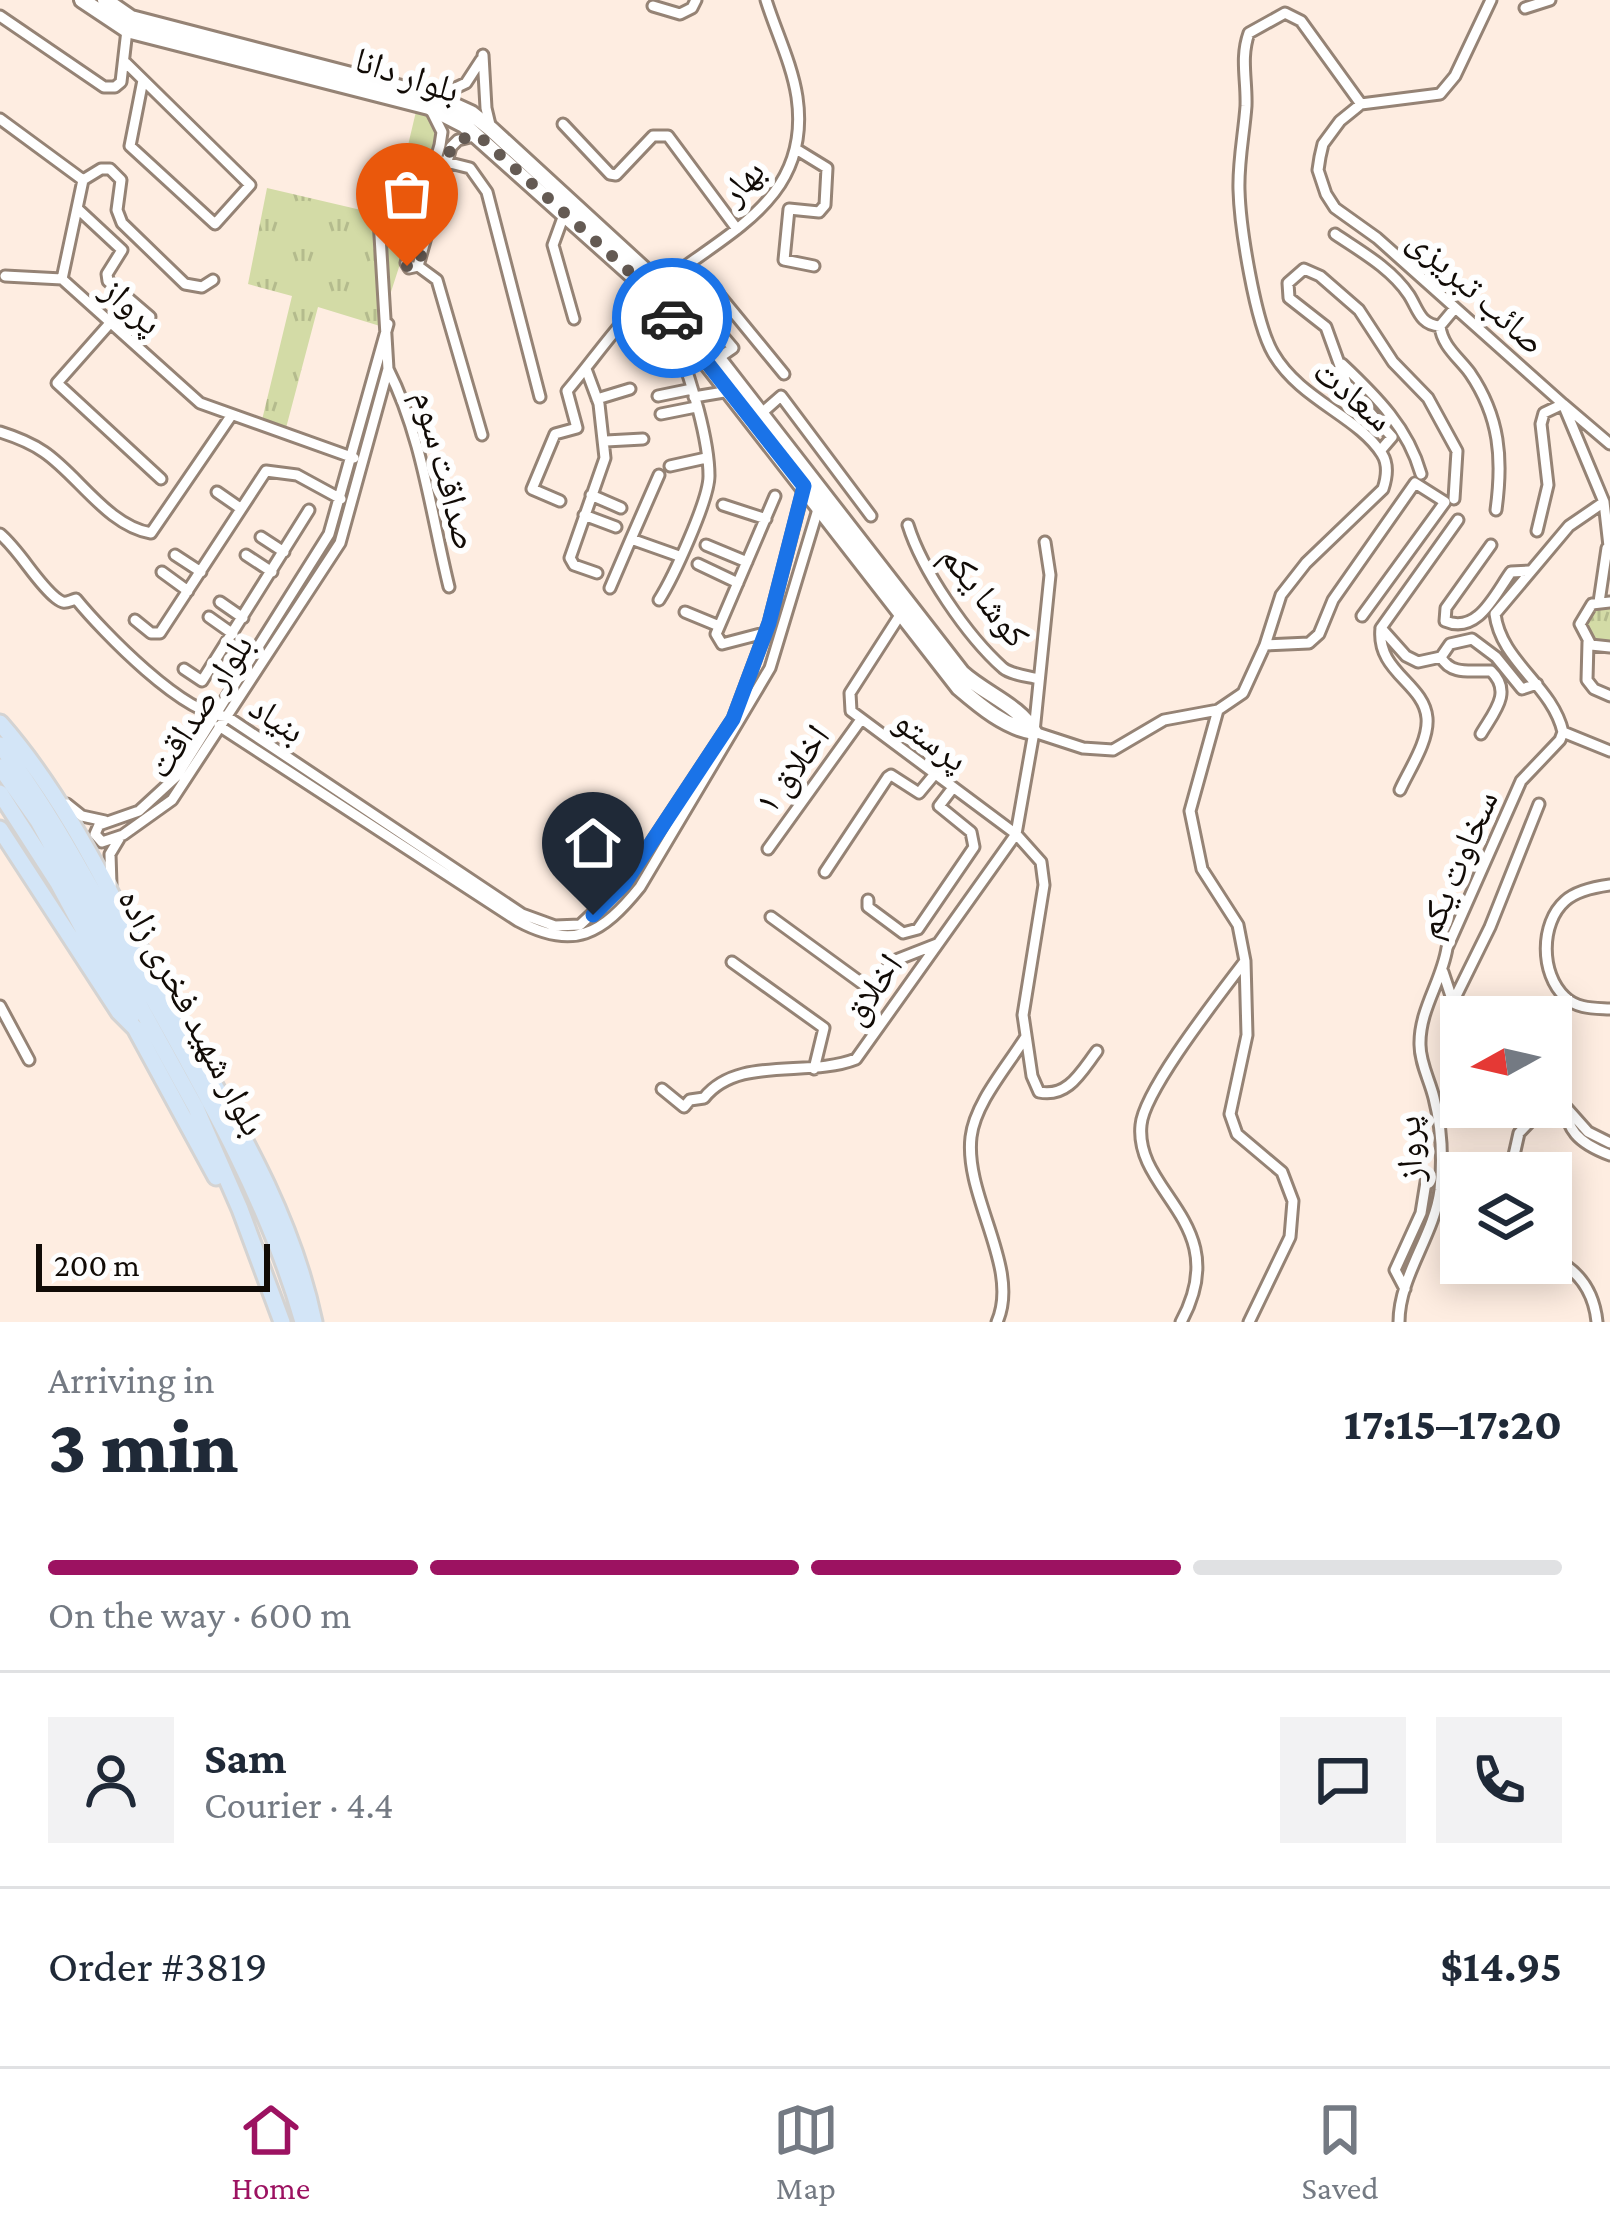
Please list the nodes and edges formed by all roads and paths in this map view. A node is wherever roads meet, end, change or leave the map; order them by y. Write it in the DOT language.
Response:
graph roads {
  1 [pos="82,0"];
  2 [pos="105,0"];
  3 [pos="696,0"];
  4 [pos="766,0"];
  5 [pos="1492,0"];
  6 [pos="1550,0"];
  7 [pos="653,6"];
  8 [pos="1525,8"];
  9 [pos="0,16"];
  10 [pos="127,30"];
  11 [pos="126,63"];
  12 [pos="143,80"];
  13 [pos="433,102"];
  14 [pos="1361,104"];
  15 [pos="0,119"];
  16 [pos="563,124"];
  17 [pos="484,132"];
  18 [pos="796,148"];
  19 [pos="441,161"];
  20 [pos="83,180"];
  21 [pos="425,193"];
  22 [pos="79,210"];
  23 [pos="376,212"];
  24 [pos="565,212"];
  25 [pos="416,225"];
  26 [pos="737,229"];
  27 [pos="1334,234"];
  28 [pos="418,266"];
  29 [pos="814,266"];
  30 [pos="5,276"];
  31 [pos="62,279"];
  32 [pos="214,280"];
  33 [pos="656,289"];
  34 [pos="1455,308"];
  35 [pos="150,317"];
  36 [pos="574,319"];
  37 [pos="111,322"];
  38 [pos="388,324"];
  39 [pos="1440,326"];
  40 [pos="638,346"];
  41 [pos="720,357"];
  42 [pos="1340,362"];
  43 [pos="388,369"];
  44 [pos="586,369"];
  45 [pos="784,374"];
  46 [pos="630,389"];
  47 [pos="730,391"];
  48 [pos="658,396"];
  49 [pos="540,397"];
  50 [pos="694,398"];
  51 [pos="598,399"];
  52 [pos="1563,404"];
  53 [pos="763,412"];
  54 [pos="661,414"];
  55 [pos="231,416"];
  56 [pos="0,432"];
  57 [pos="482,435"];
  58 [pos="643,439"];
  59 [pos="606,441"];
  60 [pos="1610,444"];
  61 [pos="1379,452"];
  62 [pos="350,456"];
  63 [pos="706,458"];
  64 [pos="362,460"];
  65 [pos="670,466"];
  66 [pos="1421,474"];
  67 [pos="658,475"];
  68 [pos="160,479"];
  69 [pos="808,482"];
  70 [pos="217,492"];
  71 [pos="591,495"];
  72 [pos="775,496"];
  73 [pos="341,499"];
  74 [pos="1454,499"];
  75 [pos="560,501"];
  76 [pos="822,501"];
  77 [pos="1604,502"];
  78 [pos="723,505"];
  79 [pos="240,508"];
  80 [pos="621,508"];
  81 [pos="309,510"];
  82 [pos="1496,510"];
  83 [pos="584,515"];
  84 [pos="871,516"];
  85 [pos="766,519"];
  86 [pos="1458,520"];
  87 [pos="908,525"];
  88 [pos="616,527"];
  89 [pos="1537,531"];
  90 [pos="0,534"];
  91 [pos="261,537"];
  92 [pos="632,539"];
  93 [pos="1045,542"];
  94 [pos="1608,542"];
  95 [pos="706,545"];
  96 [pos="1491,545"];
  97 [pos="284,552"];
  98 [pos="175,555"];
  99 [pos="246,555"];
  100 [pos="1610,555"];
  101 [pos="679,556"];
  102 [pos="747,562"];
  103 [pos="698,564"];
  104 [pos="1529,571"];
  105 [pos="162,572"];
  106 [pos="201,572"];
  107 [pos="272,572"];
  108 [pos="597,573"];
  109 [pos="738,583"];
  110 [pos="449,587"];
  111 [pos="610,588"];
  112 [pos="188,591"];
  113 [pos="659,600"];
  114 [pos="220,602"];
  115 [pos="1605,602"];
  116 [pos="685,612"];
  117 [pos="902,612"];
  118 [pos="1362,616"];
  119 [pos="209,617"];
  120 [pos="243,618"];
  121 [pos="135,620"];
  122 [pos="769,623"];
  123 [pos="719,626"];
  124 [pos="1381,628"];
  125 [pos="231,637"];
  126 [pos="1588,642"];
  127 [pos="1265,645"];
  128 [pos="1610,647"];
  129 [pos="252,654"];
  130 [pos="1441,657"];
  131 [pos="184,669"];
  132 [pos="1039,679"];
  133 [pos="1537,684"];
  134 [pos="1610,696"];
  135 [pos="1218,710"];
  136 [pos="213,716"];
  137 [pos="226,716"];
  138 [pos="860,721"];
  139 [pos="0,723"];
  140 [pos="220,728"];
  141 [pos="1034,732"];
  142 [pos="1563,732"];
  143 [pos="1481,734"];
  144 [pos="0,746"];
  145 [pos="1610,752"];
  146 [pos="0,767"];
  147 [pos="934,775"];
  148 [pos="952,789"];
  149 [pos="1400,790"];
  150 [pos="0,793"];
  151 [pos="55,796"];
  152 [pos="1539,805"];
  153 [pos="110,822"];
  154 [pos="0,829"];
  155 [pos="1016,834"];
  156 [pos="123,835"];
  157 [pos="768,849"];
  158 [pos="429,856"];
  159 [pos="825,872"];
  160 [pos="1610,884"];
  161 [pos="113,899"];
  162 [pos="868,900"];
  163 [pos="771,917"];
  164 [pos="937,944"];
  165 [pos="1245,961"];
  166 [pos="732,962"];
  167 [pos="1443,972"];
  168 [pos="1451,996"];
  169 [pos="1456,996"];
  170 [pos="0,1006"];
  171 [pos="1610,1009"];
  172 [pos="134,1028"];
  173 [pos="1025,1038"];
  174 [pos="1097,1051"];
  175 [pos="29,1060"];
  176 [pos="814,1069"];
  177 [pos="662,1089"];
  178 [pos="1572,1120"];
  179 [pos="1570,1128"];
  180 [pos="1610,1143"];
  181 [pos="1610,1155"];
  182 [pos="1427,1176"];
  183 [pos="253,1242"];
  184 [pos="1572,1267"];
  185 [pos="1405,1289"];
  186 [pos="282,1322"];
  187 [pos="303,1322"];
  188 [pos="314,1322"];
  189 [pos="997,1322"];
  190 [pos="1181,1322"];
  191 [pos="1249,1322"];
  192 [pos="1399,1322"];
  193 [pos="1597,1322"];
  1 -- 10 [label="street, بلوار دانا"];
  2 -- 13 [label="street, بلوار دانا"];
  3 -- 7 [label="street"];
  4 -- 18 [label="street, بهار"];
  5 -- 14 [label="street"];
  6 -- 8 [label="street"];
  9 -- 11 [label="street"];
  10 -- 11 [label="street"];
  10 -- 13 [label="street, بلوار دانا"];
  11 -- 12 [label="street"];
  12 -- 12 [label="street"];
  13 -- 17 [label="street, بلوار دانا"];
  13 -- 17 [label="street"];
  13 -- 19 [label="street"];
  14 -- 34 [label="street, صائب تبریزی"];
  14 -- 61 [label="street, سعادت"];
  15 -- 20 [label="street"];
  16 -- 26 [label="street"];
  17 -- 19 [label="street"];
  17 -- 24 [label="street, بلوار دانا"];
  17 -- 33 [label="street, بلوار دانا"];
  18 -- 26 [label="street, بهار"];
  18 -- 29 [label="street"];
  19 -- 21 [label="street"];
  19 -- 28 [label="street"];
  19 -- 49 [label="street"];
  20 -- 22 [label="street, پرواز"];
  20 -- 32 [label="street"];
  21 -- 23 [label="street"];
  21 -- 25 [label="street"];
  22 -- 31 [label="street, پرواز"];
  22 -- 35 [label="street"];
  23 -- 25 [label="street"];
  23 -- 38 [label="street, بلوار صداقت"];
  24 -- 33 [label="street, بلوار دانا"];
  24 -- 36 [label="street"];
  25 -- 28 [label="street"];
  26 -- 33 [label="street, بهار"];
  27 -- 39 [label="street"];
  28 -- 57 [label="street"];
  30 -- 31 [label="street"];
  31 -- 37 [label="street, پرواز"];
  33 -- 41 [label="street, بلوار دانا"];
  33 -- 44 [label="street, بهار"];
  33 -- 47 [label="street, بلوار دانا"];
  34 -- 39 [label="street"];
  34 -- 52 [label="street, صائب تبریزی"];
  37 -- 55 [label="street, پرواز"];
  37 -- 68 [label="street"];
  38 -- 43 [label="street, بلوار صداقت"];
  38 -- 62 [label="street, بلوار صداقت"];
  39 -- 82 [label="street"];
  40 -- 50 [label="street"];
  41 -- 45 [label="street"];
  41 -- 53 [label="street, بلوار دانا"];
  42 -- 61 [label="street"];
  42 -- 66 [label="street"];
  42 -- 74 [label="street"];
  43 -- 64 [label="street, بلوار صداقت"];
  43 -- 110 [label="street, صداقت سوم"];
  44 -- 51 [label="street"];
  44 -- 75 [label="street"];
  46 -- 51 [label="street"];
  47 -- 50 [label="street"];
  47 -- 69 [label="street, بلوار دانا"];
  48 -- 50 [label="street"];
  50 -- 54 [label="street"];
  50 -- 63 [label="street"];
  51 -- 59 [label="street"];
  52 -- 60 [label="street"];
  52 -- 77 [label="street, صائب تبریزی"];
  52 -- 89 [label="street"];
  53 -- 69 [label="street, بلوار دانا"];
  53 -- 84 [label="street"];
  55 -- 56 [label="street"];
  55 -- 62 [label="street, پرواز"];
  58 -- 59 [label="street"];
  59 -- 71 [label="street"];
  61 -- 127 [label="street, سعادت"];
  62 -- 64 [label="street, پرواز"];
  62 -- 73 [label="street, بلوار صداقت"];
  63 -- 65 [label="street"];
  63 -- 101 [label="street"];
  64 -- 137 [label="street, بلوار صداقت"];
  67 -- 92 [label="street"];
  69 -- 76 [label="street, بلوار دانا"];
  69 -- 122 [label="street"];
  70 -- 79 [label="street"];
  71 -- 80 [label="street"];
  71 -- 83 [label="street"];
  72 -- 85 [label="street"];
  73 -- 79 [label="street"];
  73 -- 129 [label="street, بلوار صداقت"];
  76 -- 117 [label="street, بلوار دانا"];
  76 -- 141 [label="street, بلوار دانا"];
  76 -- 158 [label="street"];
  77 -- 94 [label="street, صائب تبریزی"];
  77 -- 104 [label="street"];
  78 -- 85 [label="street"];
  79 -- 106 [label="street"];
  81 -- 97 [label="street"];
  83 -- 88 [label="street"];
  83 -- 108 [label="street"];
  85 -- 102 [label="street"];
  86 -- 124 [label="street"];
  87 -- 132 [label="street, کوشا یکم"];
  90 -- 136 [label="street, بنیاد"];
  91 -- 97 [label="street"];
  92 -- 101 [label="street"];
  92 -- 111 [label="street"];
  93 -- 132 [label="street"];
  94 -- 100 [label="street"];
  94 -- 115 [label="street"];
  95 -- 102 [label="street"];
  96 -- 104 [label="street"];
  97 -- 107 [label="street"];
  98 -- 106 [label="street"];
  99 -- 107 [label="street"];
  101 -- 113 [label="street"];
  102 -- 109 [label="street"];
  103 -- 109 [label="street"];
  104 -- 133 [label="street"];
  105 -- 112 [label="street"];
  106 -- 112 [label="street"];
  107 -- 120 [label="street"];
  109 -- 123 [label="street"];
  112 -- 121 [label="street"];
  114 -- 120 [label="street"];
  115 -- 126 [label="street"];
  116 -- 123 [label="street"];
  117 -- 138 [label="street, پرستو"];
  117 -- 141 [label="street, بلوار دانا"];
  118 -- 127 [label="street"];
  119 -- 125 [label="street"];
  120 -- 125 [label="street"];
  122 -- 123 [label="street"];
  122 -- 158 [label="street"];
  124 -- 130 [label="street"];
  124 -- 149 [label="street"];
  125 -- 129 [label="street"];
  125 -- 131 [label="street"];
  126 -- 128 [label="street"];
  126 -- 134 [label="street"];
  127 -- 135 [label="street, سعادت"];
  129 -- 136 [label="street, بلوار صداقت"];
  130 -- 133 [label="street"];
  130 -- 143 [label="street"];
  132 -- 141 [label="street"];
  133 -- 142 [label="street"];
  135 -- 141 [label="street"];
  135 -- 165 [label="street"];
  136 -- 137 [label="street, بنیاد"];
  136 -- 140 [label="street"];
  136 -- 153 [label="street, بلوار صداقت"];
  137 -- 140 [label="street, بلوار صداقت"];
  137 -- 158 [label="street, بنیاد"];
  138 -- 147 [label="street, پرستو"];
  138 -- 157 [label="street, اخلاق ۱"];
  139 -- 151 [label="main road"];
  140 -- 156 [label="street, بلوار صداقت"];
  140 -- 158 [label="street"];
  141 -- 155 [label="street"];
  142 -- 145 [label="street"];
  142 -- 167 [label="street, سخاوت یکم"];
  144 -- 187 [label="main road, بلوار شهید فخری زاده"];
  146 -- 183 [label="main road, بلوار شهید فخری زاده"];
  147 -- 148 [label="street, پرستو"];
  147 -- 159 [label="street"];
  148 -- 155 [label="street, پرستو"];
  148 -- 162 [label="street"];
  150 -- 172 [label="main road"];
  151 -- 153 [label="street"];
  151 -- 161 [label="main road"];
  152 -- 169 [label="street"];
  153 -- 156 [label="street"];
  154 -- 172 [label="main road"];
  155 -- 164 [label="street, اخلاق"];
  155 -- 173 [label="street"];
  156 -- 161 [label="street"];
  160 -- 171 [label="street"];
  161 -- 188 [label="main road"];
  163 -- 164 [label="street"];
  164 -- 176 [label="street, اخلاق"];
  165 -- 190 [label="street"];
  165 -- 191 [label="street"];
  166 -- 176 [label="street"];
  167 -- 168 [label="street"];
  167 -- 185 [label="street, پرواز"];
  170 -- 175 [label="street"];
  172 -- 183 [label="main road"];
  173 -- 174 [label="street"];
  173 -- 189 [label="street"];
  176 -- 177 [label="street, اخلاق"];
  178 -- 180 [label="street"];
  179 -- 181 [label="street"];
  182 -- 185 [label="street"];
  183 -- 186 [label="main road, بلوار شهید فخری زاده"];
  184 -- 193 [label="street"];
  185 -- 192 [label="street, پرواز"];
}
